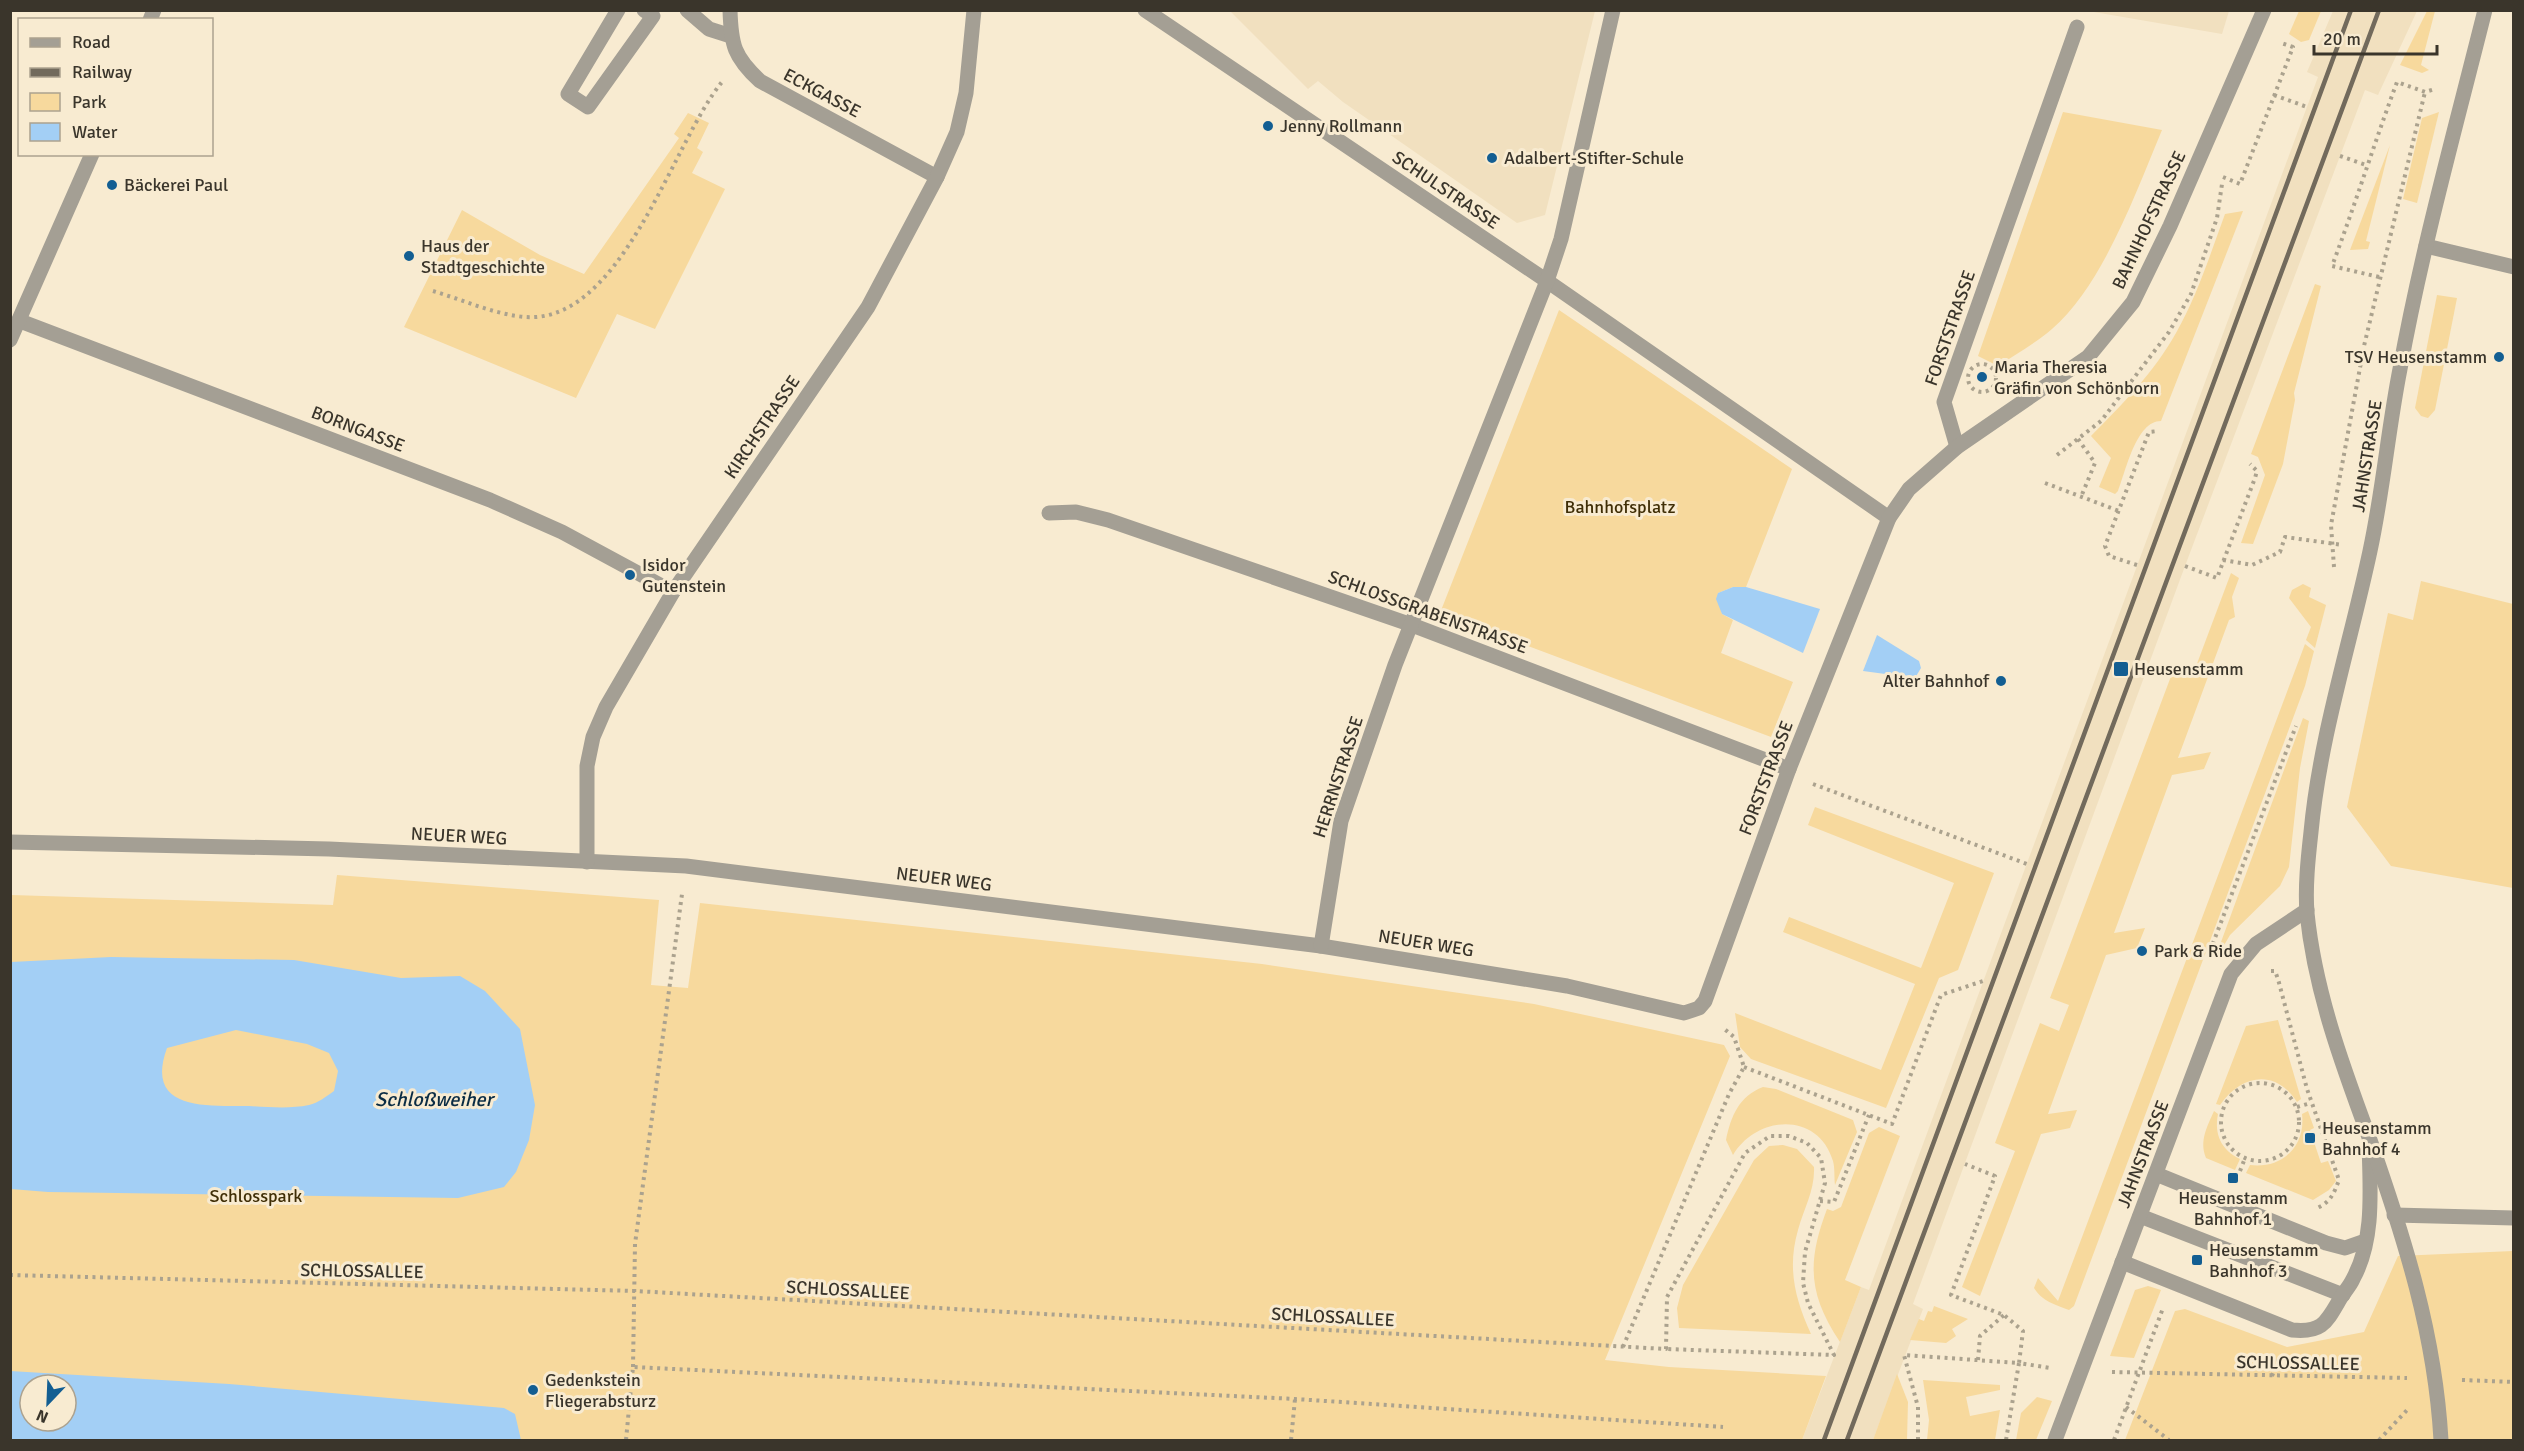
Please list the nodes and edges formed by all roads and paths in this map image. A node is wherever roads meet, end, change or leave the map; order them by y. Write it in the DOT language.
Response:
graph roads {
  1 [pos="618,10"];
  2 [pos="687,10"];
  3 [pos="730,10"];
  4 [pos="974,10"];
  5 [pos="1145,10"];
  6 [pos="1613,10"];
  7 [pos="2264,10"];
  8 [pos="2485,10"];
  9 [pos="651,12"];
  10 [pos="2077,27"];
  11 [pos="731,36"];
  12 [pos="2289,56"];
  13 [pos="743,66"];
  14 [pos="2274,95"];
  15 [pos="2307,107"];
  16 [pos="91,156"];
  17 [pos="2340,156"];
  18 [pos="2366,165"];
  19 [pos="937,177"];
  20 [pos="2426,246"];
  21 [pos="2514,267"];
  22 [pos="2379,277"];
  23 [pos="1547,281"];
  24 [pos="433,291"];
  25 [pos="20,321"];
  26 [pos="10,340"];
  27 [pos="2157,431"];
  28 [pos="2078,439"];
  29 [pos="1957,447"];
  30 [pos="2057,455"];
  31 [pos="2250,464"];
  32 [pos="2045,483"];
  33 [pos="2081,497"];
  34 [pos="2119,511"];
  35 [pos="1049,513"];
  36 [pos="1889,518"];
  37 [pos="2332,544"];
  38 [pos="2371,548"];
  39 [pos="2223,560"];
  40 [pos="2137,566"];
  41 [pos="2185,566"];
  42 [pos="2335,578"];
  43 [pos="673,592"];
  44 [pos="1412,625"];
  45 [pos="2300,716"];
  46 [pos="1787,775"];
  47 [pos="10,842"];
  48 [pos="587,862"];
  49 [pos="2026,864"];
  50 [pos="686,866"];
  51 [pos="2307,910"];
  52 [pos="1321,946"];
  53 [pos="2209,954"];
  54 [pos="1983,981"];
  55 [pos="2283,1005"];
  56 [pos="1699,1008"];
  57 [pos="1744,1067"];
  58 [pos="2311,1103"];
  59 [pos="2296,1107"];
  60 [pos="2215,1109"];
  61 [pos="2223,1112"];
  62 [pos="1869,1115"];
  63 [pos="2369,1140"];
  64 [pos="2246,1158"];
  65 [pos="1965,1164"];
  66 [pos="2240,1171"];
  67 [pos="2156,1174"];
  68 [pos="1820,1201"];
  69 [pos="2310,1209"];
  70 [pos="2394,1215"];
  71 [pos="2140,1216"];
  72 [pos="2514,1218"];
  73 [pos="2365,1241"];
  74 [pos="2122,1262"];
  75 [pos="10,1275"];
  76 [pos="635,1291"];
  77 [pos="2343,1295"];
  78 [pos="2004,1315"];
  79 [pos="1623,1347"];
  80 [pos="1666,1349"];
  81 [pos="1978,1360"];
  82 [pos="2019,1363"];
  83 [pos="633,1367"];
  84 [pos="2082,1370"];
  85 [pos="2139,1373"];
  86 [pos="2436,1379"];
  87 [pos="2514,1382"];
  88 [pos="1295,1399"];
  89 [pos="2126,1407"];
  90 [pos="1723,1427"];
  91 [pos="626,1440"];
  92 [pos="1291,1440"];
  93 [pos="1917,1440"];
  94 [pos="2006,1440"];
  95 [pos="2055,1440"];
  96 [pos="2114,1440"];
  97 [pos="2169,1440"];
  98 [pos="2441,1440"];
  1 -- 9 [label="street"];
  2 -- 11 [label="street"];
  3 -- 11 [label="street, ECKGASSE"];
  4 -- 19 [label="street, KIRCHSTRASSE"];
  5 -- 23 [label="street, SCHULSTRASSE"];
  6 -- 23 [label="street"];
  7 -- 29 [label="street, BAHNHOFSTRASSE"];
  8 -- 20 [label="street, JAHNSTRASSE"];
  10 -- 29 [label="street, FORSTSTRASSE"];
  11 -- 13 [label="street, ECKGASSE"];
  12 -- 14 [label="path"];
  13 -- 19 [label="street, ECKGASSE"];
  13 -- 24 [label="path"];
  14 -- 15 [label="path"];
  14 -- 28 [label="path"];
  16 -- 25 [label="street"];
  17 -- 18 [label="path"];
  18 -- 22 [label="path"];
  18 -- 22 [label="path"];
  19 -- 43 [label="street, KIRCHSTRASSE"];
  20 -- 21 [label="street"];
  20 -- 38 [label="street, JAHNSTRASSE"];
  22 -- 37 [label="path"];
  23 -- 36 [label="street"];
  23 -- 44 [label="street"];
  25 -- 26 [label="street"];
  25 -- 43 [label="street, BORNGASSE"];
  27 -- 34 [label="path"];
  28 -- 30 [label="path"];
  28 -- 33 [label="path"];
  29 -- 36 [label="street, FORSTSTRASSE"];
  31 -- 39 [label="path"];
  32 -- 33 [label="path"];
  33 -- 34 [label="path"];
  34 -- 40 [label="path"];
  35 -- 44 [label="street, SCHLOSSGRABENSTRASSE"];
  36 -- 46 [label="street, FORSTSTRASSE"];
  37 -- 38 [label="path"];
  37 -- 39 [label="path"];
  37 -- 42 [label="path"];
  38 -- 51 [label="street, JAHNSTRASSE"];
  39 -- 41 [label="path"];
  43 -- 48 [label="street, KIRCHSTRASSE"];
  44 -- 46 [label="street, SCHLOSSGRABENSTRASSE"];
  44 -- 52 [label="street, HERRNSTRASSE"];
  45 -- 53 [label="path"];
  46 -- 49 [label="path"];
  46 -- 56 [label="street, FORSTSTRASSE"];
  47 -- 48 [label="street, NEUER WEG"];
  48 -- 50 [label="street, NEUER WEG"];
  50 -- 52 [label="street, NEUER WEG"];
  50 -- 76 [label="path"];
  51 -- 63 [label="street, JAHNSTRASSE"];
  51 -- 67 [label="street, JAHNSTRASSE"];
  52 -- 56 [label="street, NEUER WEG"];
  54 -- 62 [label="path"];
  55 -- 58 [label="path"];
  56 -- 57 [label="path"];
  57 -- 62 [label="path"];
  57 -- 79 [label="path"];
  58 -- 59 [label="path"];
  58 -- 69 [label="path"];
  59 -- 61 [label="path"];
  59 -- 64 [label="path"];
  60 -- 61 [label="path"];
  61 -- 64 [label="path"];
  62 -- 68 [label="path"];
  63 -- 70 [label="street, JAHNSTRASSE"];
  63 -- 73 [label="street"];
  64 -- 66 [label="path"];
  65 -- 78 [label="path"];
  67 -- 71 [label="street, JAHNSTRASSE"];
  67 -- 73 [label="street"];
  68 -- 80 [label="path, SCHLOSSALLEE"];
  68 -- 80 [label="path"];
  70 -- 72 [label="street"];
  70 -- 86 [label="street, JAHNSTRASSE"];
  71 -- 74 [label="street, JAHNSTRASSE"];
  71 -- 77 [label="street"];
  73 -- 77 [label="street"];
  74 -- 77 [label="street"];
  74 -- 84 [label="street, JAHNSTRASSE"];
  75 -- 76 [label="path, SCHLOSSALLEE"];
  76 -- 79 [label="path, SCHLOSSALLEE"];
  76 -- 83 [label="path"];
  78 -- 81 [label="path"];
  78 -- 82 [label="path"];
  79 -- 80 [label="path, SCHLOSSALLEE"];
  81 -- 82 [label="path, SCHLOSSALLEE"];
  81 -- 93 [label="path, SCHLOSSALLEE"];
  82 -- 84 [label="path, SCHLOSSALLEE"];
  82 -- 94 [label="path"];
  83 -- 88 [label="path"];
  83 -- 91 [label="path"];
  84 -- 85 [label="path, SCHLOSSALLEE"];
  84 -- 95 [label="street, JAHNSTRASSE"];
  85 -- 86 [label="path, SCHLOSSALLEE"];
  85 -- 89 [label="path"];
  86 -- 87 [label="path, SCHLOSSALLEE"];
  86 -- 98 [label="street, JAHNSTRASSE"];
  88 -- 90 [label="path"];
  88 -- 92 [label="path"];
  89 -- 96 [label="path"];
  89 -- 97 [label="path"];
}
